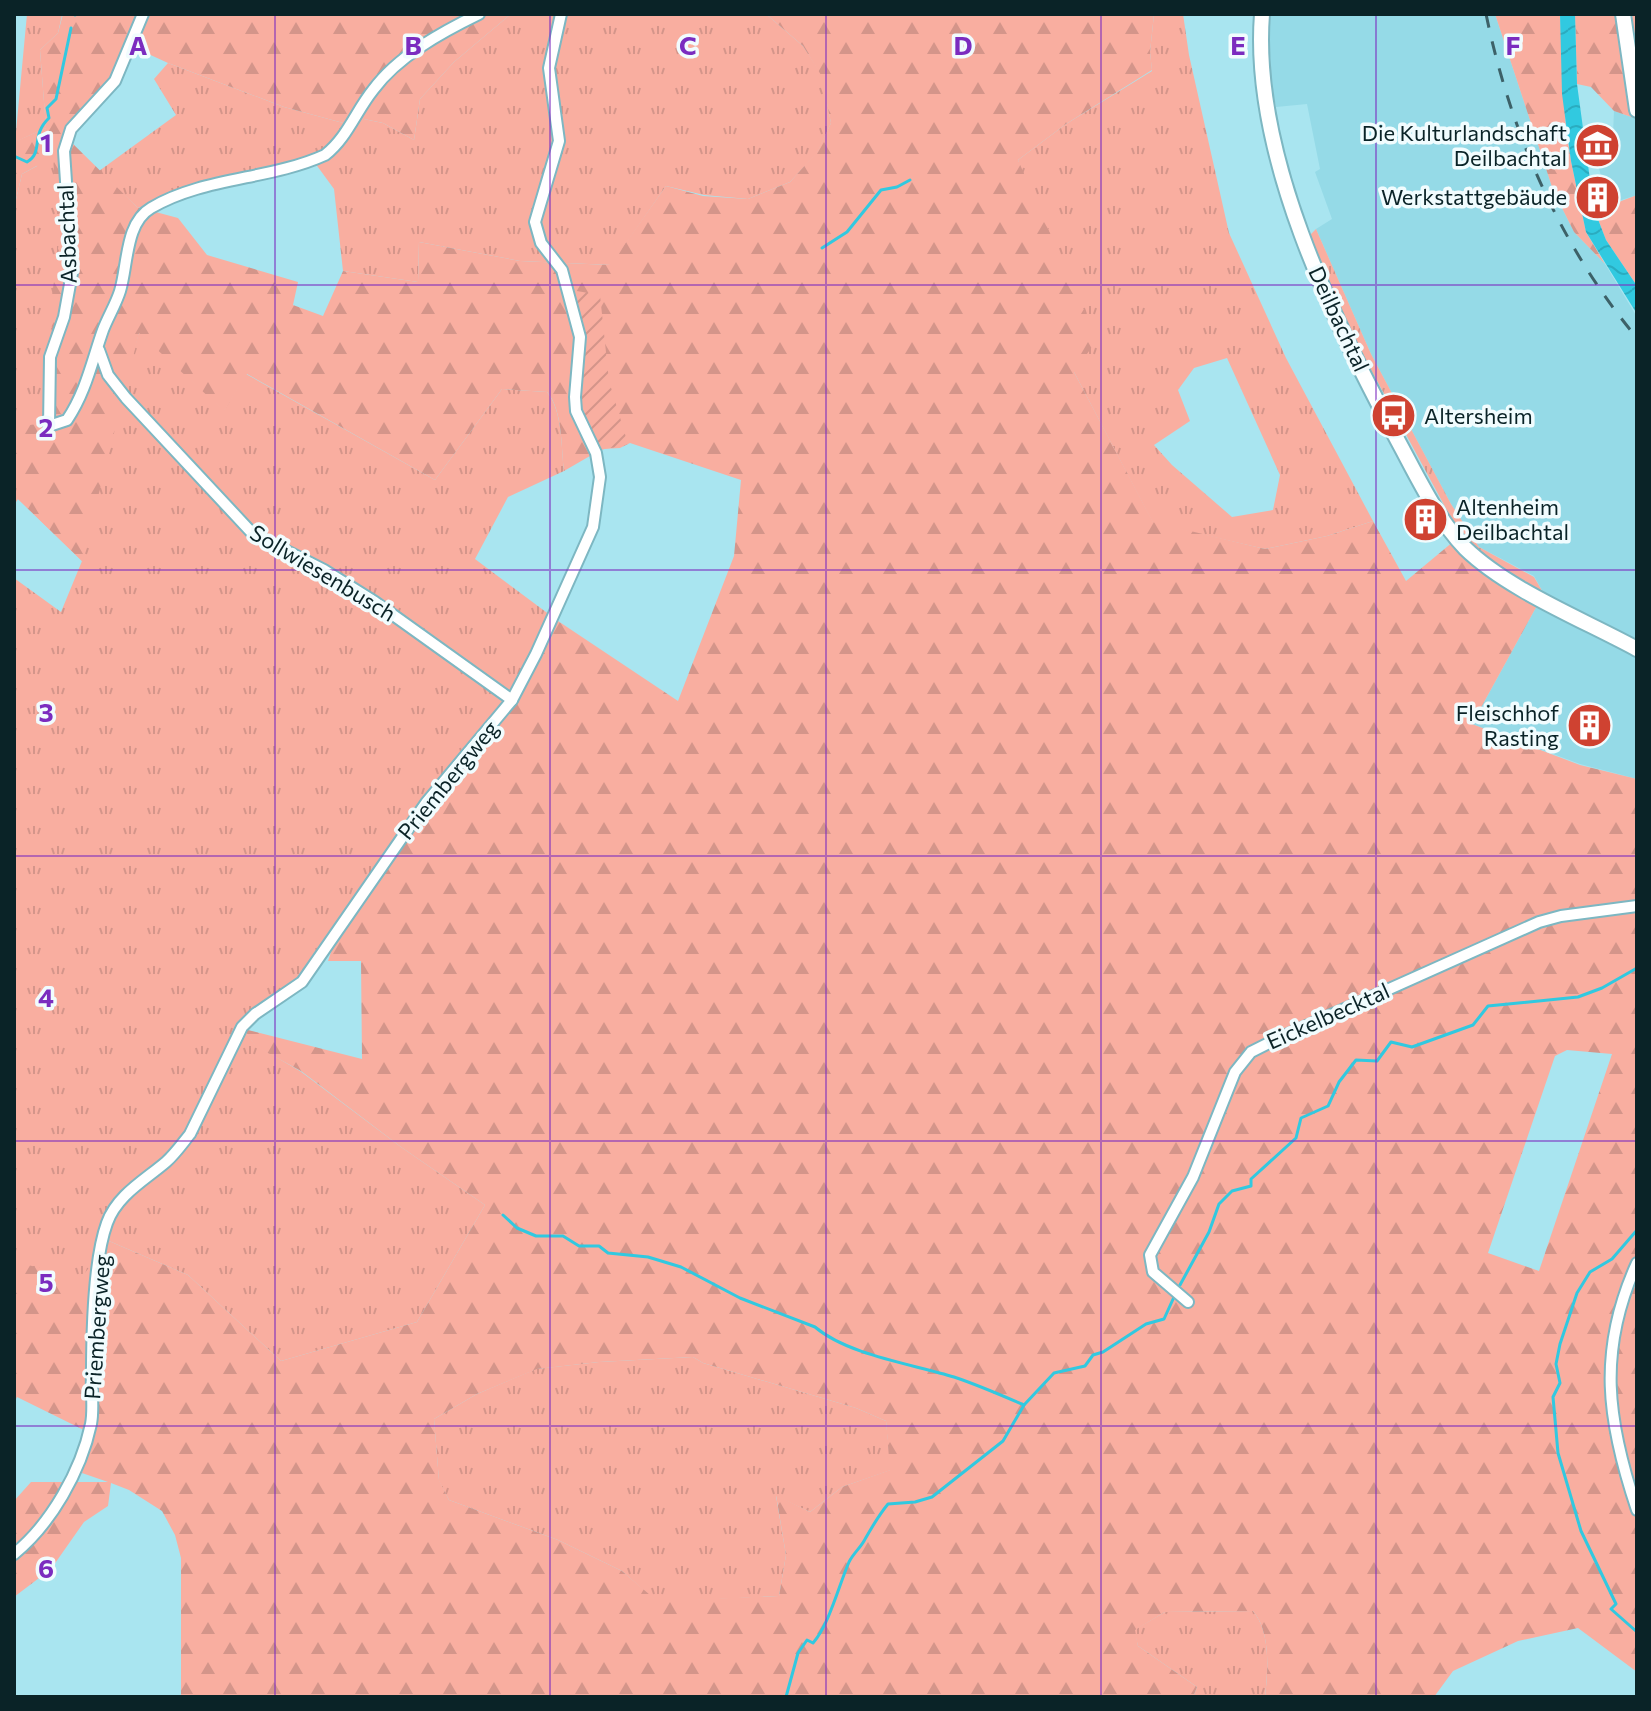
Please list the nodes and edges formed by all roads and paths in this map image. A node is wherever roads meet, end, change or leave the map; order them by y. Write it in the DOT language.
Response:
graph roads {
  1 [pos="143,14"];
  2 [pos="479,14"];
  3 [pos="561,14"];
  4 [pos="1262,14"];
  5 [pos="1623,14"];
  6 [pos="1637,110"];
  7 [pos="98,348"];
  8 [pos="1637,649"];
  9 [pos="512,700"];
  10 [pos="1637,906"];
  11 [pos="1637,1263"];
  12 [pos="1188,1302"];
  13 [pos="1637,1510"];
  14 [pos="14,1554"];
  1 -- 7 [label="street, Asbachtal"];
  2 -- 7 [label="street"];
  3 -- 9 [label="street, Priembergweg"];
  4 -- 8 [label="street, Deilbachtal"];
  5 -- 6 [label="street"];
  7 -- 9 [label="street, Sollwiesenbusch"];
  9 -- 14 [label="street, Priembergweg"];
  10 -- 12 [label="street, Eickelbecktal"];
  11 -- 13 [label="street"];
}
